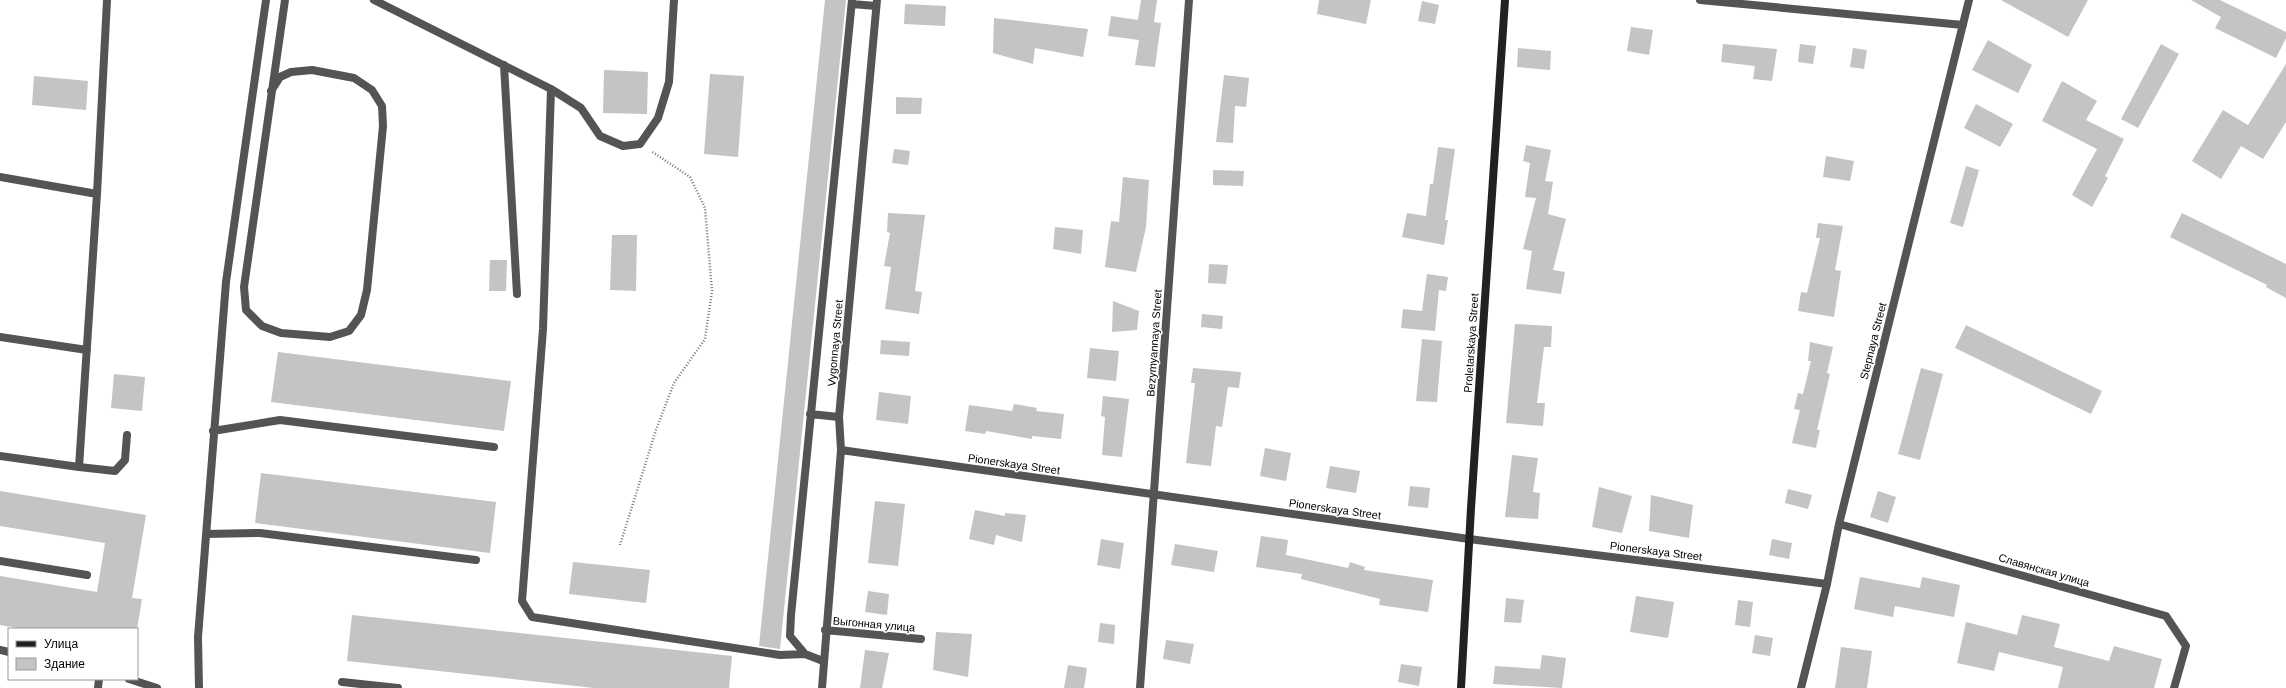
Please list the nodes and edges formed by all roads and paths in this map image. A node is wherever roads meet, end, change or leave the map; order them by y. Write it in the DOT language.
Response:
graph roads {
  1 [pos="107,0"];
  2 [pos="266,0"];
  3 [pos="285,0"];
  4 [pos="374,0"];
  5 [pos="674,0"];
  6 [pos="1189,0"];
  7 [pos="1505,0"];
  8 [pos="1700,0"];
  9 [pos="1969,0"];
  10 [pos="852,2"];
  11 [pos="876,3"];
  12 [pos="1963,25"];
  13 [pos="504,65"];
  14 [pos="551,89"];
  15 [pos="271,91"];
  16 [pos="640,144"];
  17 [pos="0,177"];
  18 [pos="96,194"];
  19 [pos="517,294"];
  20 [pos="0,337"];
  21 [pos="87,350"];
  22 [pos="810,414"];
  23 [pos="839,417"];
  24 [pos="213,432"];
  25 [pos="127,435"];
  26 [pos="494,447"];
  27 [pos="841,450"];
  28 [pos="0,456"];
  29 [pos="79,467"];
  30 [pos="1154,495"];
  31 [pos="1839,524"];
  32 [pos="206,534"];
  33 [pos="1469,539"];
  34 [pos="620,545"];
  35 [pos="476,560"];
  36 [pos="0,561"];
  37 [pos="87,575"];
  38 [pos="1827,584"];
  39 [pos="825,630"];
  40 [pos="921,639"];
  41 [pos="805,654"];
  42 [pos="824,661"];
  43 [pos="132,680"];
  44 [pos="342,682"];
  45 [pos="157,688"];
  46 [pos="199,688"];
  47 [pos="398,688"];
  48 [pos="822,688"];
  49 [pos="1140,688"];
  50 [pos="1461,688"];
  51 [pos="1801,688"];
  52 [pos="2174,688"];
  1 -- 18 [label="street"];
  2 -- 24 [label="street"];
  3 -- 15 [label="street"];
  4 -- 13 [label="street"];
  5 -- 16 [label="street"];
  6 -- 30 [label="street, Bezymyannaya Street"];
  7 -- 33 [label="street, Proletarskaya Street"];
  8 -- 12 [label="street"];
  9 -- 12 [label="street, Stepnaya Street"];
  10 -- 11 [label="street"];
  10 -- 22 [label="street"];
  11 -- 23 [label="street, Vygonnaya Street"];
  12 -- 31 [label="street, Stepnaya Street"];
  13 -- 14 [label="street"];
  13 -- 19 [label="street"];
  14 -- 16 [label="street"];
  14 -- 41 [label="street"];
  15 -- 15 [label="street"];
  16 -- 34 [label="path"];
  17 -- 18 [label="street"];
  18 -- 21 [label="street"];
  20 -- 21 [label="street"];
  21 -- 29 [label="street"];
  22 -- 23 [label="street"];
  22 -- 41 [label="street"];
  23 -- 27 [label="street, Vygonnaya Street"];
  24 -- 26 [label="street"];
  24 -- 32 [label="street"];
  25 -- 29 [label="street"];
  27 -- 30 [label="street, Pionerskaya Street"];
  27 -- 39 [label="street, Vygonnaya Street"];
  28 -- 29 [label="street"];
  30 -- 33 [label="street, Pionerskaya Street"];
  30 -- 49 [label="street, Bezymyannaya Street"];
  31 -- 38 [label="street, Stepnaya Street"];
  31 -- 52 [label="street, Славянская улица"];
  32 -- 35 [label="street"];
  32 -- 46 [label="street"];
  33 -- 38 [label="street, Pionerskaya Street"];
  33 -- 50 [label="street, Proletarskaya Street"];
  36 -- 37 [label="street"];
  38 -- 51 [label="street, Stepnaya Street"];
  39 -- 40 [label="street, Выгонная улица"];
  39 -- 42 [label="street, Vygonnaya Street"];
  41 -- 42 [label="street"];
  42 -- 48 [label="street, Vygonnaya Street"];
  43 -- 45 [label="street"];
  44 -- 47 [label="street"];
}
